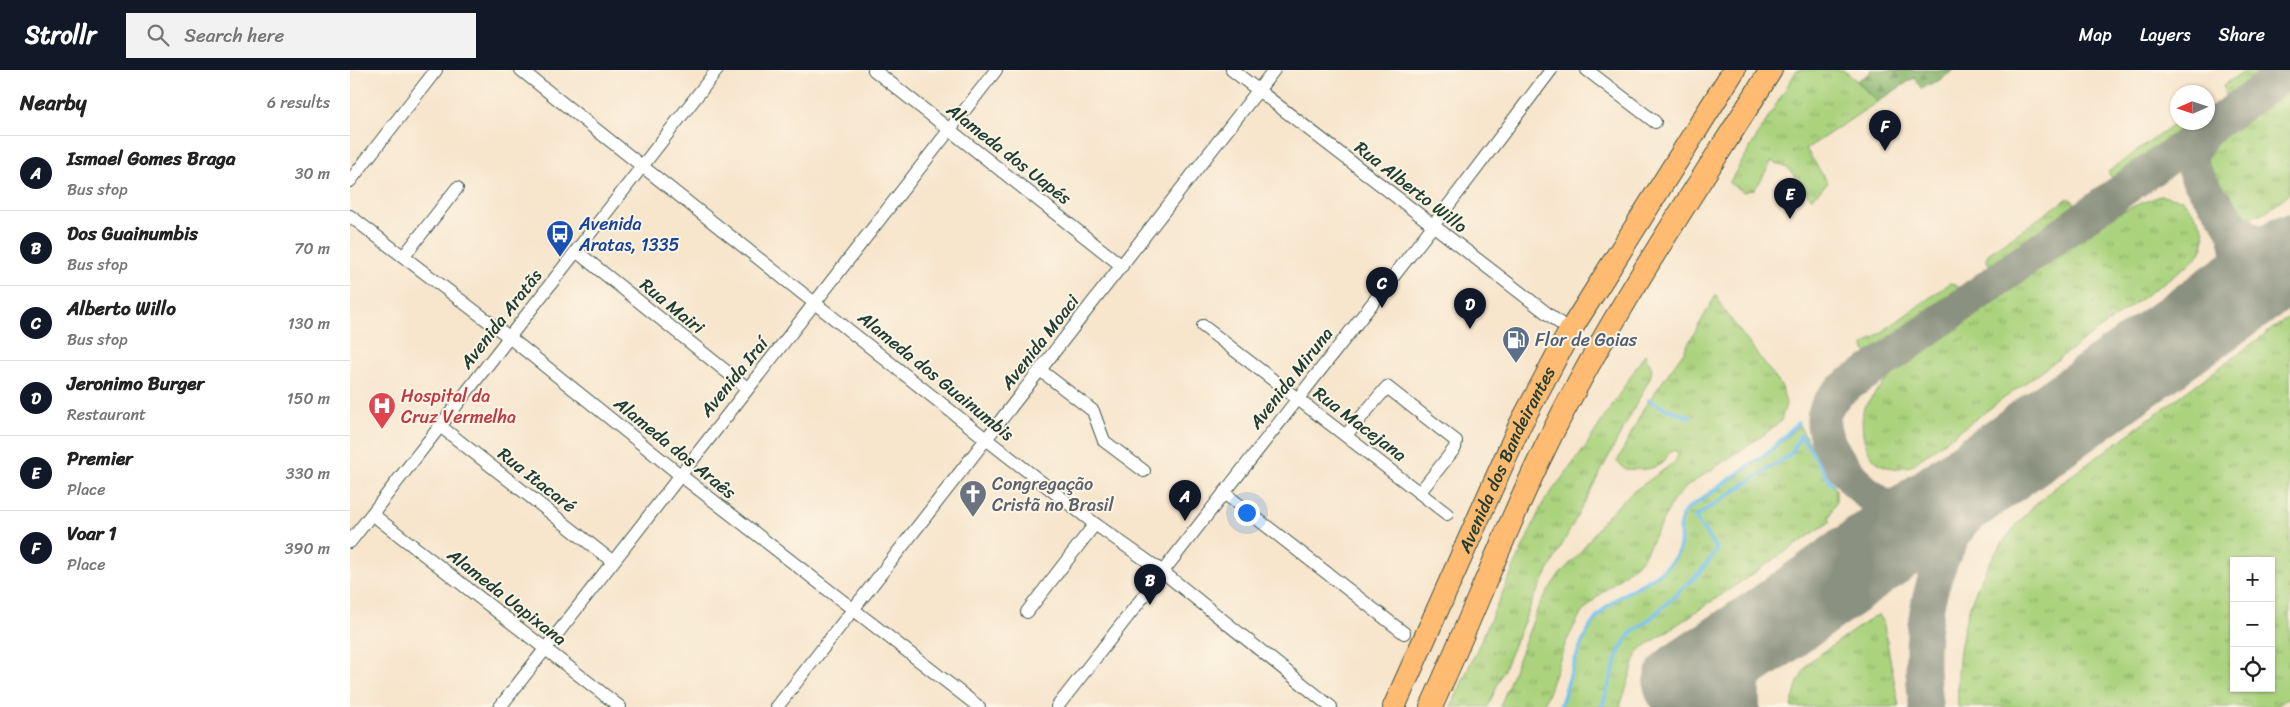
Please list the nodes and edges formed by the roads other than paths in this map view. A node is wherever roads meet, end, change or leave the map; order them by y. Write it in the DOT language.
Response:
graph roads {
  1 [pos="436,70"];
  2 [pos="521,70"];
  3 [pos="717,70"];
  4 [pos="874,70"];
  5 [pos="996,70"];
  6 [pos="1232,70"];
  7 [pos="1274,70"];
  8 [pos="1551,70"];
  9 [pos="1587,70"];
  10 [pos="1734,70"];
  11 [pos="1771,70"];
  12 [pos="1258,90"];
  13 [pos="1655,122"];
  14 [pos="950,130"];
  15 [pos="643,165"];
  16 [pos="350,181"];
  17 [pos="457,188"];
  18 [pos="350,216"];
  19 [pos="1432,226"];
  20 [pos="576,252"];
  21 [pos="404,256"];
  22 [pos="1122,266"];
  23 [pos="816,302"];
  24 [pos="1203,326"];
  25 [pos="1570,331"];
  26 [pos="510,337"];
  27 [pos="1040,370"];
  28 [pos="747,388"];
  29 [pos="1298,398"];
  30 [pos="440,426"];
  31 [pos="1346,435"];
  32 [pos="986,439"];
  33 [pos="1144,471"];
  34 [pos="678,474"];
  35 [pos="1420,492"];
  36 [pos="1224,493"];
  37 [pos="372,514"];
  38 [pos="1447,514"];
  39 [pos="1095,524"];
  40 [pos="350,542"];
  41 [pos="612,561"];
  42 [pos="1162,572"];
  43 [pos="853,610"];
  44 [pos="1027,612"];
  45 [pos="1404,633"];
  46 [pos="545,648"];
  47 [pos="500,707"];
  48 [pos="620,707"];
  49 [pos="777,707"];
  50 [pos="979,707"];
  51 [pos="1057,707"];
  52 [pos="1331,707"];
  53 [pos="1394,707"];
  54 [pos="1431,707"];
  1 -- 16 [label="street"];
  2 -- 15 [label="street, Alameda dos Guainumbis"];
  3 -- 15 [label="street, Avenida Aratãs"];
  4 -- 14 [label="street, Alameda dos Uapés"];
  5 -- 14 [label="street, Avenida Iraí"];
  6 -- 12 [label="street, Rua Alberto Willo"];
  7 -- 12 [label="street, Avenida Moaci"];
  8 -- 19 [label="street, Avenida Miruna"];
  9 -- 13 [label="street"];
  10 -- 25 [label="highway, Avenida dos Bandeirantes"];
  11 -- 54 [label="highway, Avenida dos Bandeirantes"];
  12 -- 19 [label="street, Rua Alberto Willo"];
  12 -- 22 [label="street, Avenida Moaci"];
  14 -- 22 [label="street, Alameda dos Uapés"];
  14 -- 23 [label="street, Avenida Iraí"];
  15 -- 20 [label="street, Avenida Aratãs"];
  15 -- 23 [label="street, Alameda dos Guainumbis"];
  17 -- 21 [label="street"];
  18 -- 21 [label="street, Alameda dos Araês"];
  19 -- 25 [label="street, Rua Alberto Willo"];
  19 -- 29 [label="street, Avenida Miruna"];
  20 -- 26 [label="street, Avenida Aratãs"];
  20 -- 28 [label="street, Rua Mairi"];
  21 -- 26 [label="street, Alameda dos Araês"];
  22 -- 27 [label="street, Avenida Moaci"];
  23 -- 28 [label="street, Avenida Iraí"];
  23 -- 32 [label="street, Alameda dos Guainumbis"];
  24 -- 29 [label="street, Rua Macejana"];
  25 -- 53 [label="highway, Avenida dos Bandeirantes"];
  26 -- 30 [label="street, Avenida Aratãs"];
  26 -- 34 [label="street, Alameda dos Araês"];
  27 -- 32 [label="street, Avenida Moaci"];
  27 -- 33 [label="street"];
  28 -- 34 [label="street, Avenida Iraí"];
  29 -- 31 [label="street, Rua Macejana"];
  29 -- 36 [label="street, Avenida Miruna"];
  30 -- 37 [label="street, Avenida Aratãs"];
  30 -- 41 [label="street, Rua Itacaré"];
  31 -- 35 [label="street, Rua Macejana"];
  31 -- 35 [label="street"];
  32 -- 39 [label="street, Alameda dos Guainumbis"];
  32 -- 43 [label="street, Avenida Moaci"];
  34 -- 41 [label="street, Avenida Iraí"];
  34 -- 43 [label="street, Alameda dos Araês"];
  35 -- 38 [label="street, Rua Macejana"];
  36 -- 42 [label="street, Avenida Miruna"];
  36 -- 45 [label="street"];
  37 -- 40 [label="street, Avenida Aratãs"];
  37 -- 46 [label="street, Alameda Uapixana"];
  39 -- 42 [label="street, Alameda dos Guainumbis"];
  39 -- 44 [label="street"];
  41 -- 46 [label="street, Avenida Iraí"];
  42 -- 51 [label="street, Avenida Miruna"];
  42 -- 52 [label="street, Alameda dos Guainumbis"];
  43 -- 49 [label="street, Avenida Moaci"];
  43 -- 50 [label="street, Alameda dos Araês"];
  46 -- 47 [label="street, Avenida Iraí"];
  46 -- 48 [label="street, Alameda Uapixana"];
}
